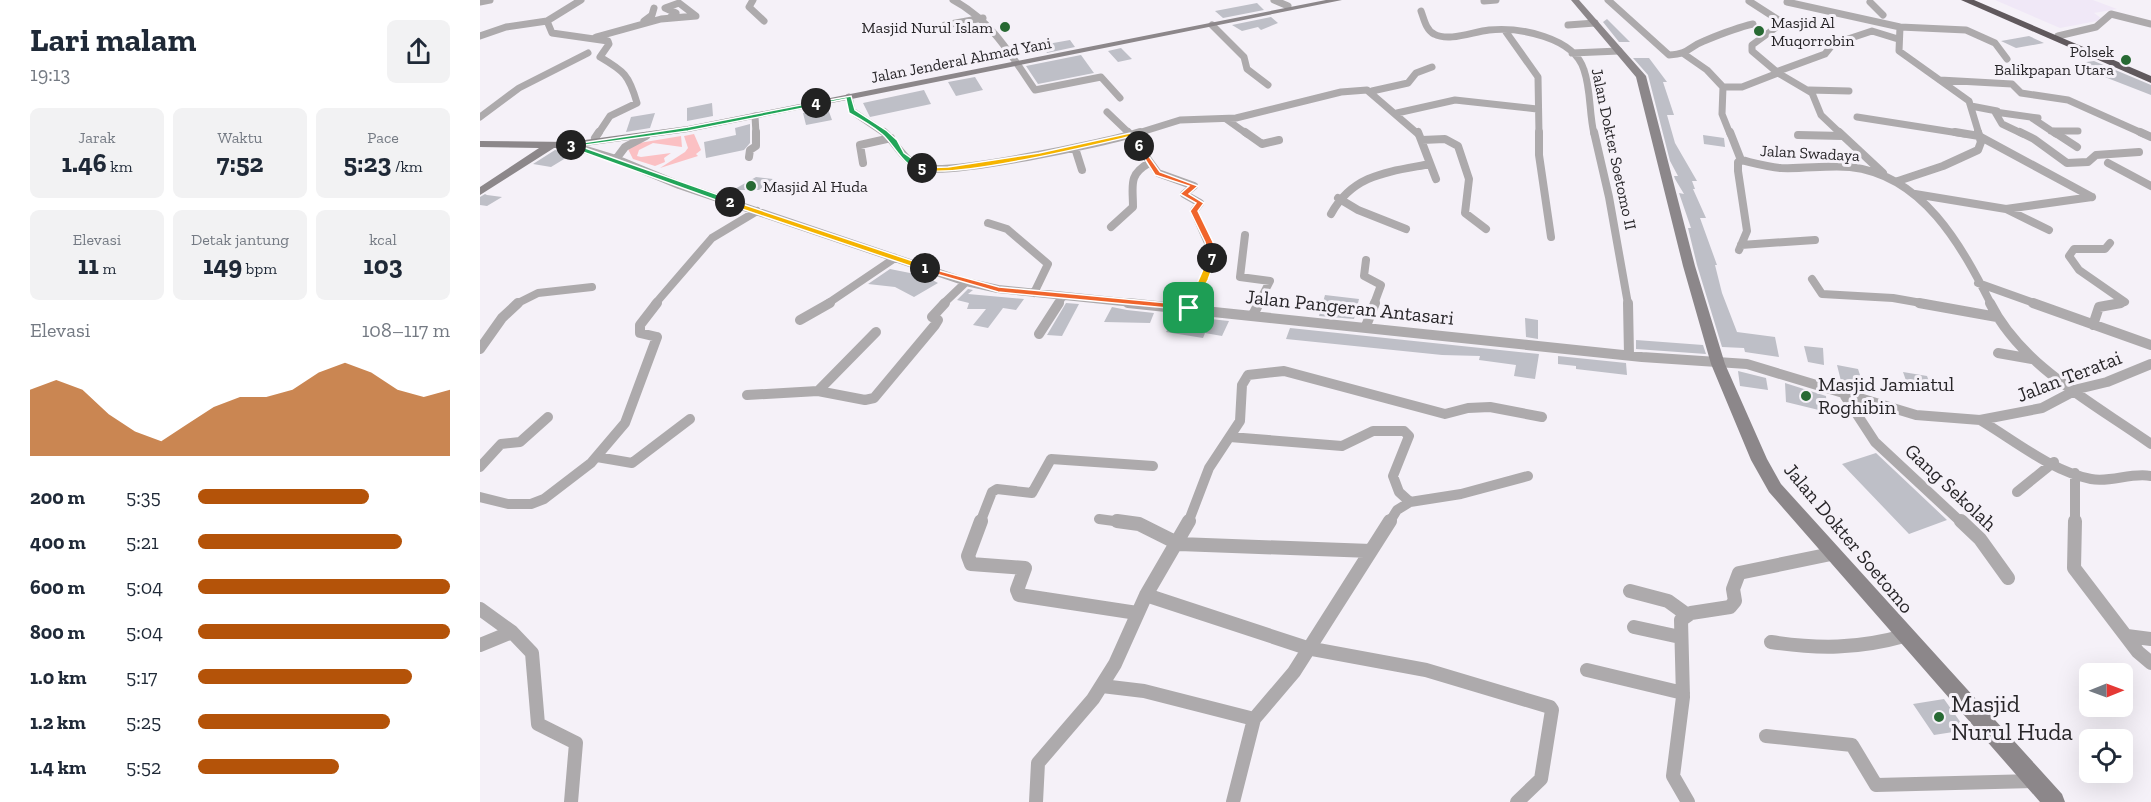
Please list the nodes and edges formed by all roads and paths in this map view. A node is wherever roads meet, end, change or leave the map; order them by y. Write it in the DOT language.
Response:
graph roads {
  1 [pos="490,0"];
  2 [pos="581,0"];
  3 [pos="753,0"];
  4 [pos="953,0"];
  5 [pos="1274,0"];
  6 [pos="1319,0"];
  7 [pos="1338,0"];
  8 [pos="1496,0"];
  9 [pos="1575,0"];
  10 [pos="1608,0"];
  11 [pos="1966,0"];
  12 [pos="1975,0"];
  13 [pos="1484,1"];
  14 [pos="1749,1"];
  15 [pos="1782,1"];
  16 [pos="480,2"];
  17 [pos="1870,2"];
  18 [pos="1288,6"];
  19 [pos="654,8"];
  20 [pos="1421,11"];
  21 [pos="676,14"];
  22 [pos="1883,15"];
  23 [pos="669,18"];
  24 [pos="684,18"];
  25 [pos="983,18"];
  26 [pos="548,21"];
  27 [pos="764,21"];
  28 [pos="1595,23"];
  29 [pos="642,24"];
  30 [pos="1753,24"];
  31 [pos="2151,24"];
  32 [pos="945,25"];
  33 [pos="1212,25"];
  34 [pos="1568,25"];
  35 [pos="1900,27"];
  36 [pos="1506,32"];
  37 [pos="480,36"];
  38 [pos="2058,36"];
  39 [pos="595,37"];
  40 [pos="1898,39"];
  41 [pos="1619,51"];
  42 [pos="588,53"];
  43 [pos="1572,53"];
  44 [pos="1684,54"];
  45 [pos="2007,59"];
  46 [pos="1018,62"];
  47 [pos="1432,67"];
  48 [pos="1777,72"];
  49 [pos="2151,77"];
  50 [pos="1940,81"];
  51 [pos="1268,85"];
  52 [pos="1723,87"];
  53 [pos="1809,90"];
  54 [pos="1849,91"];
  55 [pos="1372,92"];
  56 [pos="849,97"];
  57 [pos="1120,98"];
  58 [pos="1971,106"];
  59 [pos="1537,110"];
  60 [pos="1997,111"];
  61 [pos="1107,112"];
  62 [pos="1397,113"];
  63 [pos="756,116"];
  64 [pos="480,117"];
  65 [pos="1857,117"];
  66 [pos="1226,119"];
  67 [pos="2049,131"];
  68 [pos="2078,131"];
  69 [pos="1130,135"];
  70 [pos="1798,135"];
  71 [pos="646,136"];
  72 [pos="1843,136"];
  73 [pos="1979,136"];
  74 [pos="595,138"];
  75 [pos="891,138"];
  76 [pos="2151,138"];
  77 [pos="1279,140"];
  78 [pos="1422,140"];
  79 [pos="480,142"];
  80 [pos="524,143"];
  81 [pos="554,143"];
  82 [pos="570,145"];
  83 [pos="2077,147"];
  84 [pos="1075,148"];
  85 [pos="2139,152"];
  86 [pos="749,157"];
  87 [pos="616,159"];
  88 [pos="1741,160"];
  89 [pos="863,163"];
  90 [pos="1149,163"];
  91 [pos="2108,163"];
  92 [pos="1430,164"];
  93 [pos="1083,170"];
  94 [pos="1888,177"];
  95 [pos="1436,179"];
  96 [pos="1898,181"];
  97 [pos="2151,186"];
  98 [pos="480,187"];
  99 [pos="480,192"];
  100 [pos="1915,194"];
  101 [pos="1338,198"];
  102 [pos="2006,209"];
  103 [pos="757,211"];
  104 [pos="1331,214"];
  105 [pos="988,223"];
  106 [pos="1111,226"];
  107 [pos="1406,229"];
  108 [pos="1486,229"];
  109 [pos="2049,230"];
  110 [pos="1245,235"];
  111 [pos="1551,237"];
  112 [pos="1815,240"];
  113 [pos="2110,243"];
  114 [pos="895,258"];
  115 [pos="1366,260"];
  116 [pos="1812,279"];
  117 [pos="966,282"];
  118 [pos="1978,283"];
  119 [pos="592,287"];
  120 [pos="1034,293"];
  121 [pos="1063,296"];
  122 [pos="1189,308"];
  123 [pos="1253,315"];
  124 [pos="1998,317"];
  125 [pos="800,320"];
  126 [pos="2093,325"];
  127 [pos="1366,326"];
  128 [pos="876,332"];
  129 [pos="1039,334"];
  130 [pos="2151,345"];
  131 [pos="480,349"];
  132 [pos="1998,353"];
  133 [pos="1629,355"];
  134 [pos="2032,359"];
  135 [pos="1719,364"];
  136 [pos="2151,364"];
  137 [pos="2078,389"];
  138 [pos="818,391"];
  139 [pos="747,395"];
  140 [pos="1845,396"];
  141 [pos="548,417"];
  142 [pos="1542,417"];
  143 [pos="690,420"];
  144 [pos="1980,420"];
  145 [pos="1230,437"];
  146 [pos="2151,444"];
  147 [pos="597,457"];
  148 [pos="2054,462"];
  149 [pos="1153,466"];
  150 [pos="480,467"];
  151 [pos="2075,473"];
  152 [pos="1527,476"];
  153 [pos="2151,476"];
  154 [pos="2018,492"];
  155 [pos="480,497"];
  156 [pos="1410,502"];
  157 [pos="1099,519"];
  158 [pos="1175,542"];
  159 [pos="1371,551"];
  160 [pos="1831,554"];
  161 [pos="2008,578"];
  162 [pos="1630,591"];
  163 [pos="1146,595"];
  164 [pos="480,609"];
  165 [pos="1137,613"];
  166 [pos="1686,614"];
  167 [pos="1634,627"];
  168 [pos="512,632"];
  169 [pos="1904,636"];
  170 [pos="2127,636"];
  171 [pos="1680,637"];
  172 [pos="2151,639"];
  173 [pos="1771,642"];
  174 [pos="480,645"];
  175 [pos="1307,648"];
  176 [pos="2151,663"];
  177 [pos="1587,670"];
  178 [pos="1102,686"];
  179 [pos="1683,693"];
  180 [pos="1254,718"];
  181 [pos="1766,736"];
  182 [pos="2036,781"];
  183 [pos="571,802"];
  184 [pos="1036,802"];
  185 [pos="1233,802"];
  186 [pos="1516,802"];
  187 [pos="1688,802"];
  188 [pos="2054,802"];
  1 -- 16 [label="street"];
  2 -- 26 [label="street"];
  3 -- 27 [label="street"];
  4 -- 25 [label="street"];
  5 -- 18 [label="street"];
  6 -- 18 [label="main road, Jalan Jenderal Ahmad Yani"];
  7 -- 33 [label="main road, Jalan Jenderal Ahmad Yani"];
  8 -- 13 [label="street"];
  9 -- 28 [label="main road, Jalan Dokter Soetomo"];
  10 -- 44 [label="street"];
  11 -- 49 [label="highway"];
  12 -- 38 [label="highway"];
  14 -- 48 [label="street"];
  15 -- 35 [label="street"];
  17 -- 22 [label="street"];
  18 -- 46 [label="main road, Jalan Jenderal Ahmad Yani"];
  19 -- 29 [label="street"];
  20 -- 36 [label="street, Jalan Dokter Soetomo II"];
  21 -- 23 [label="street"];
  21 -- 24 [label="street"];
  21 -- 24 [label="street"];
  23 -- 24 [label="street"];
  23 -- 29 [label="street"];
  25 -- 32 [label="street"];
  25 -- 46 [label="street"];
  26 -- 37 [label="street"];
  26 -- 39 [label="street"];
  28 -- 34 [label="street"];
  28 -- 41 [label="main road, Jalan Dokter Soetomo"];
  29 -- 39 [label="street"];
  30 -- 44 [label="street"];
  31 -- 38 [label="street"];
  33 -- 46 [label="main road, Jalan Jenderal Ahmad Yani"];
  33 -- 51 [label="street"];
  35 -- 40 [label="street"];
  35 -- 45 [label="street"];
  36 -- 43 [label="street, Jalan Dokter Soetomo II"];
  36 -- 59 [label="street"];
  38 -- 49 [label="highway"];
  39 -- 74 [label="street"];
  40 -- 48 [label="street"];
  40 -- 50 [label="street"];
  41 -- 43 [label="street"];
  41 -- 135 [label="main road, Jalan Dokter Soetomo"];
  42 -- 64 [label="street"];
  43 -- 133 [label="street, Jalan Dokter Soetomo II"];
  44 -- 52 [label="street"];
  46 -- 56 [label="main road, Jalan Jenderal Ahmad Yani"];
  46 -- 57 [label="street"];
  46 -- 74 [label="main road, Jalan Jenderal Ahmad Yani"];
  47 -- 55 [label="street"];
  48 -- 52 [label="street"];
  48 -- 53 [label="street"];
  50 -- 58 [label="street"];
  50 -- 76 [label="street"];
  52 -- 88 [label="street, Jalan Swadaya"];
  53 -- 54 [label="street"];
  53 -- 72 [label="street"];
  55 -- 62 [label="street"];
  55 -- 66 [label="street"];
  56 -- 63 [label="main road, Jalan Jenderal Ahmad Yani"];
  56 -- 75 [label="street"];
  58 -- 60 [label="street"];
  58 -- 73 [label="street"];
  59 -- 62 [label="street"];
  59 -- 111 [label="street"];
  60 -- 67 [label="street"];
  60 -- 85 [label="street"];
  61 -- 69 [label="street"];
  62 -- 78 [label="street"];
  63 -- 71 [label="main road, Jalan Jenderal Ahmad Yani"];
  63 -- 86 [label="street"];
  65 -- 73 [label="street"];
  66 -- 69 [label="street"];
  66 -- 77 [label="street"];
  67 -- 68 [label="street"];
  67 -- 83 [label="street"];
  69 -- 84 [label="street"];
  69 -- 90 [label="street"];
  70 -- 72 [label="street"];
  71 -- 82 [label="main road, Jalan Jenderal Ahmad Yani"];
  71 -- 87 [label="street"];
  72 -- 94 [label="street"];
  73 -- 96 [label="street"];
  73 -- 102 [label="street"];
  74 -- 79 [label="main road, Jalan Jenderal Ahmad Yani"];
  75 -- 84 [label="street"];
  75 -- 89 [label="street"];
  78 -- 92 [label="street"];
  78 -- 108 [label="street"];
  79 -- 80 [label="main road, Jalan Jenderal Ahmad Yani"];
  80 -- 81 [label="main road, Jalan Jenderal Ahmad Yani"];
  80 -- 98 [label="main road"];
  81 -- 82 [label="main road, Jalan Jenderal Ahmad Yani"];
  81 -- 99 [label="main road"];
  82 -- 87 [label="street, Jalan Pangeran Antasari"];
  84 -- 93 [label="street"];
  87 -- 103 [label="street, Jalan Pangeran Antasari"];
  88 -- 94 [label="street, Jalan Swadaya"];
  88 -- 112 [label="street"];
  90 -- 106 [label="street"];
  90 -- 122 [label="street"];
  91 -- 97 [label="street"];
  92 -- 95 [label="street"];
  92 -- 101 [label="street"];
  94 -- 96 [label="street, Jalan Swadaya"];
  96 -- 100 [label="street, Jalan Swadaya"];
  100 -- 102 [label="street"];
  100 -- 118 [label="street, Jalan Swadaya"];
  101 -- 104 [label="street"];
  101 -- 107 [label="street"];
  102 -- 109 [label="street"];
  103 -- 114 [label="street, Jalan Pangeran Antasari"];
  103 -- 147 [label="street"];
  105 -- 120 [label="street"];
  110 -- 123 [label="street"];
  113 -- 126 [label="street"];
  114 -- 117 [label="street, Jalan Pangeran Antasari"];
  114 -- 125 [label="street"];
  115 -- 127 [label="street"];
  116 -- 124 [label="street"];
  117 -- 120 [label="street, Jalan Pangeran Antasari"];
  117 -- 138 [label="street"];
  118 -- 124 [label="street, Jalan Swadaya"];
  118 -- 126 [label="street"];
  119 -- 131 [label="street"];
  120 -- 121 [label="street, Jalan Pangeran Antasari"];
  121 -- 122 [label="street, Jalan Pangeran Antasari"];
  121 -- 129 [label="street"];
  122 -- 123 [label="street, Jalan Pangeran Antasari"];
  123 -- 127 [label="street, Jalan Pangeran Antasari"];
  124 -- 134 [label="street, Jalan Swadaya"];
  126 -- 130 [label="street"];
  127 -- 133 [label="street, Jalan Pangeran Antasari"];
  128 -- 138 [label="street"];
  132 -- 134 [label="street"];
  133 -- 135 [label="street, Jalan Pangeran Antasari"];
  134 -- 137 [label="street"];
  135 -- 140 [label="street, Jalan Teratai"];
  135 -- 160 [label="main road, Jalan Dokter Soetomo"];
  136 -- 137 [label="street, Jalan Teratai"];
  137 -- 144 [label="street, Jalan Teratai"];
  137 -- 146 [label="street"];
  138 -- 139 [label="street"];
  140 -- 144 [label="street, Jalan Teratai"];
  140 -- 161 [label="street, Gang Sekolah"];
  141 -- 150 [label="street"];
  142 -- 145 [label="street"];
  143 -- 147 [label="street"];
  144 -- 148 [label="street"];
  145 -- 156 [label="street"];
  145 -- 158 [label="street"];
  147 -- 155 [label="street"];
  148 -- 151 [label="street"];
  148 -- 154 [label="street"];
  149 -- 165 [label="street"];
  151 -- 153 [label="street"];
  151 -- 170 [label="street"];
  152 -- 156 [label="street"];
  156 -- 159 [label="street"];
  157 -- 158 [label="street"];
  158 -- 159 [label="street"];
  158 -- 163 [label="street"];
  159 -- 175 [label="street"];
  160 -- 166 [label="street"];
  160 -- 169 [label="main road, Jalan Dokter Soetomo"];
  162 -- 166 [label="street"];
  163 -- 165 [label="street"];
  163 -- 175 [label="street"];
  164 -- 168 [label="street"];
  165 -- 178 [label="street"];
  166 -- 171 [label="street"];
  167 -- 171 [label="street"];
  168 -- 174 [label="street"];
  168 -- 183 [label="street"];
  169 -- 173 [label="street"];
  169 -- 182 [label="main road, Jalan Dokter Soetomo"];
  170 -- 172 [label="street"];
  170 -- 176 [label="street"];
  171 -- 179 [label="street"];
  175 -- 180 [label="street"];
  175 -- 186 [label="street"];
  177 -- 179 [label="street"];
  178 -- 180 [label="street"];
  178 -- 184 [label="street"];
  179 -- 187 [label="street"];
  180 -- 185 [label="street"];
  181 -- 182 [label="street"];
  182 -- 188 [label="main road, Jalan Dokter Soetomo"];
}
